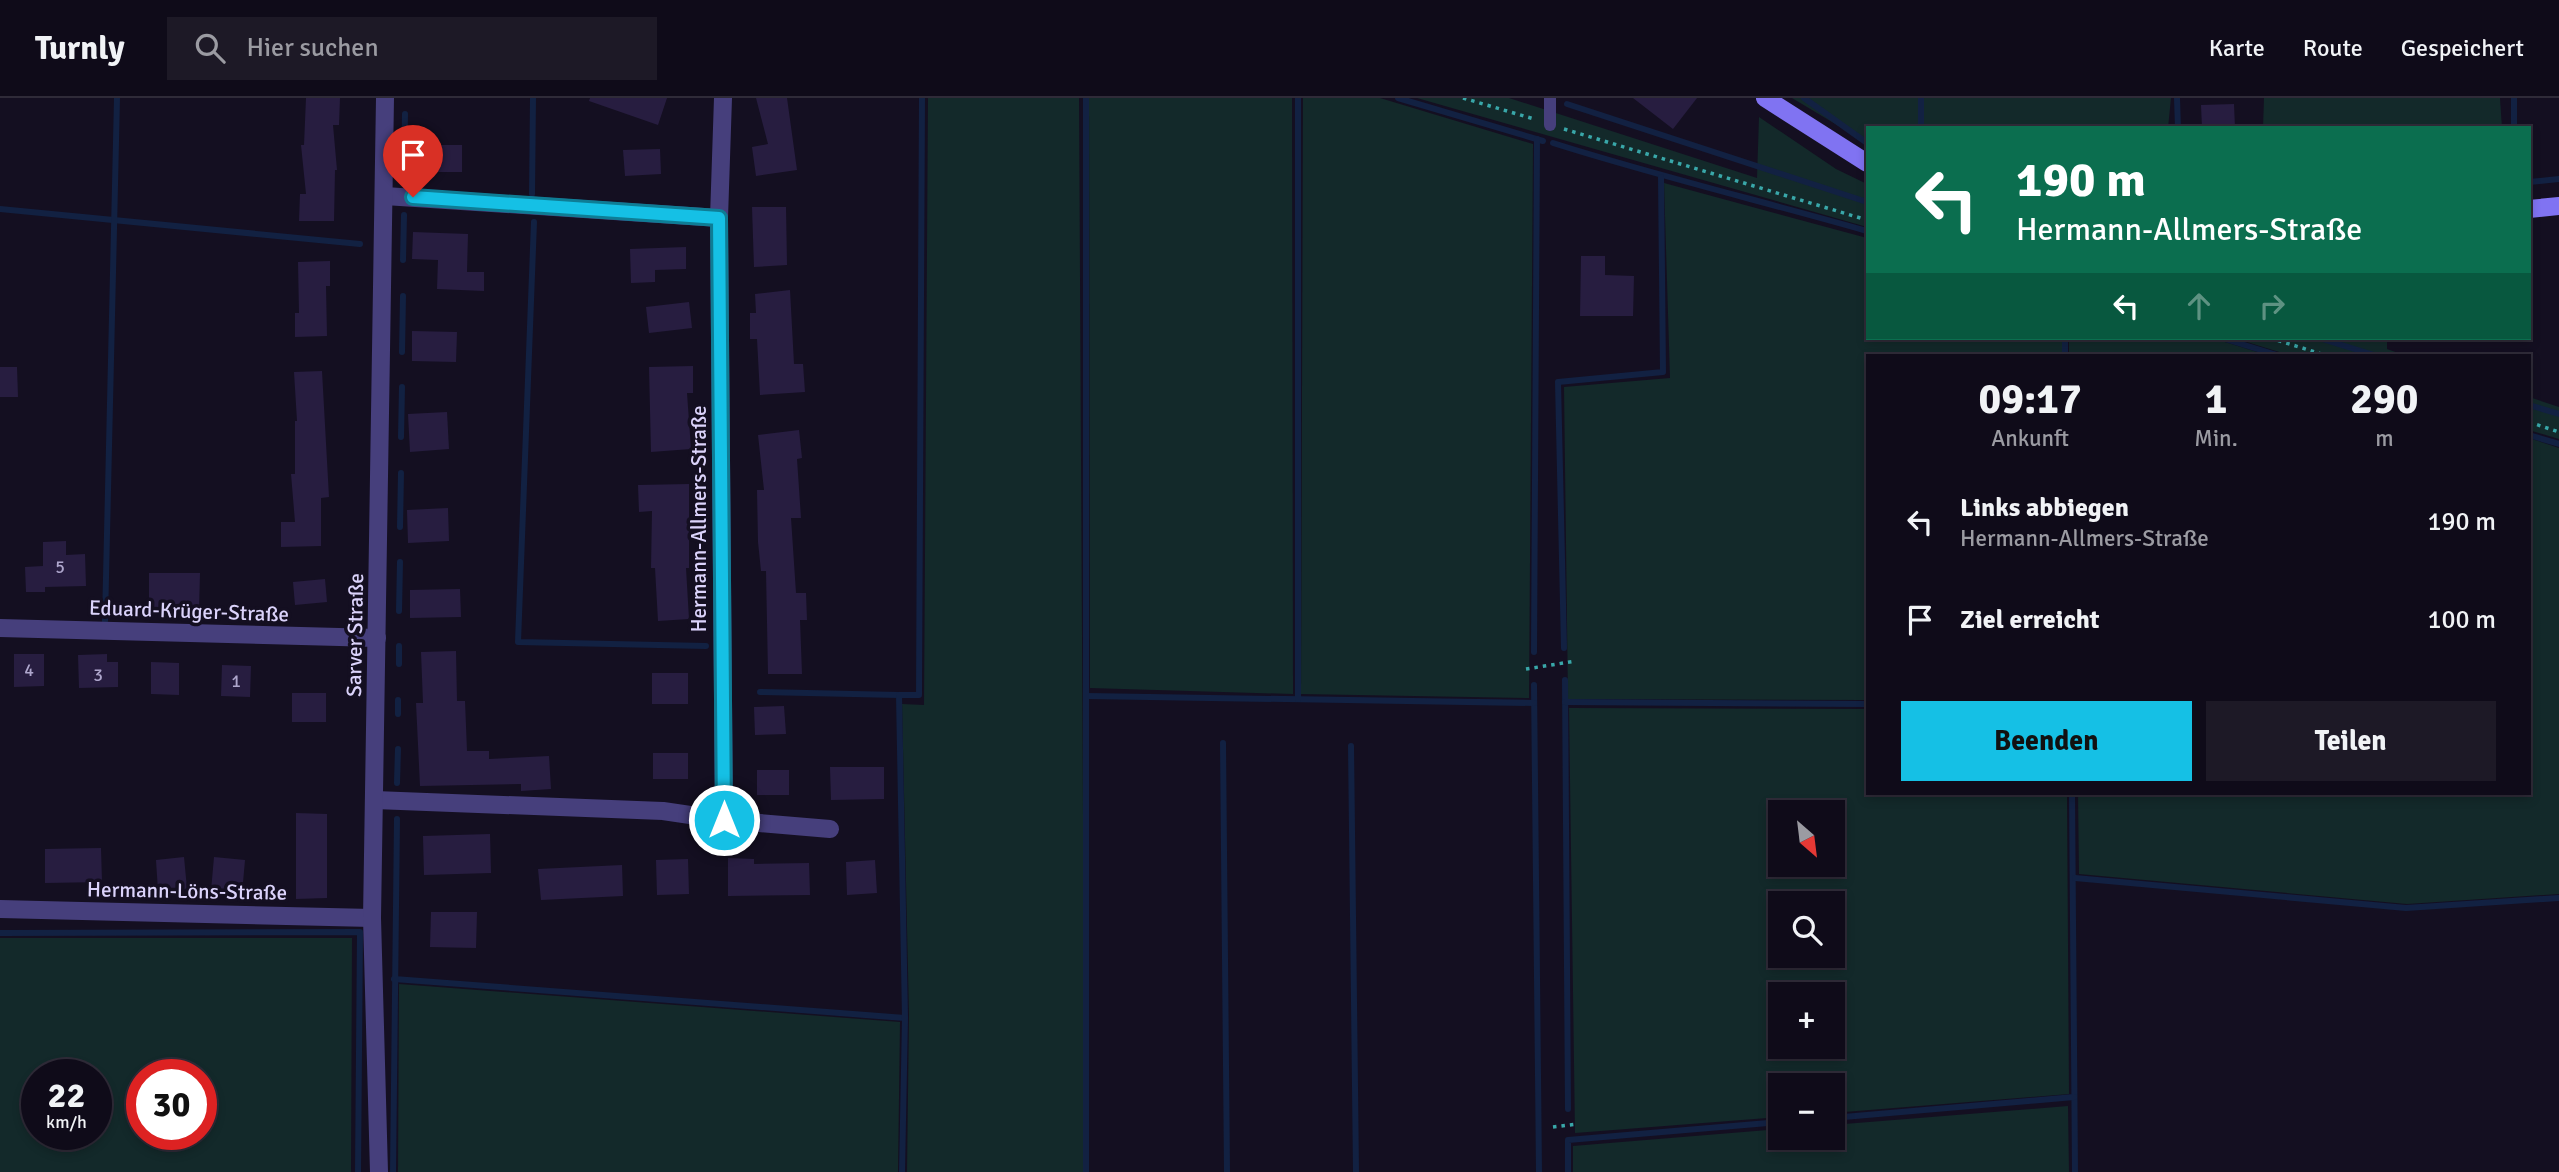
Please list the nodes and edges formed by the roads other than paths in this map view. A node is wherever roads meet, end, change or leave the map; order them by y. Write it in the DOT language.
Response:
graph roads {
  1 [pos="385,98"];
  2 [pos="723,98"];
  3 [pos="1550,98"];
  4 [pos="1765,98"];
  5 [pos="1550,125"];
  6 [pos="1866,162"];
  7 [pos="385,196"];
  8 [pos="2559,206"];
  9 [pos="2531,209"];
  10 [pos="719,218"];
  11 [pos="0,628"];
  12 [pos="377,638"];
  13 [pos="375,800"];
  14 [pos="724,820"];
  15 [pos="830,829"];
  16 [pos="0,909"];
  17 [pos="372,918"];
  18 [pos="379,1172"];
  1 -- 7 [label="street, Sarver Straße"];
  2 -- 10 [label="street, Hermann-Allmers-Straße"];
  3 -- 5 [label="lane"];
  4 -- 6 [label="main road"];
  7 -- 10 [label="street"];
  7 -- 12 [label="street, Sarver Straße"];
  8 -- 9 [label="main road"];
  10 -- 14 [label="street, Hermann-Allmers-Straße"];
  11 -- 12 [label="street, Eduard-Krüger-Straße"];
  12 -- 13 [label="street, Sarver Straße"];
  13 -- 14 [label="street"];
  13 -- 17 [label="street, Sarver Straße"];
  14 -- 15 [label="street"];
  16 -- 17 [label="street, Hermann-Löns-Straße"];
  17 -- 18 [label="street, Sarver Straße"];
}
